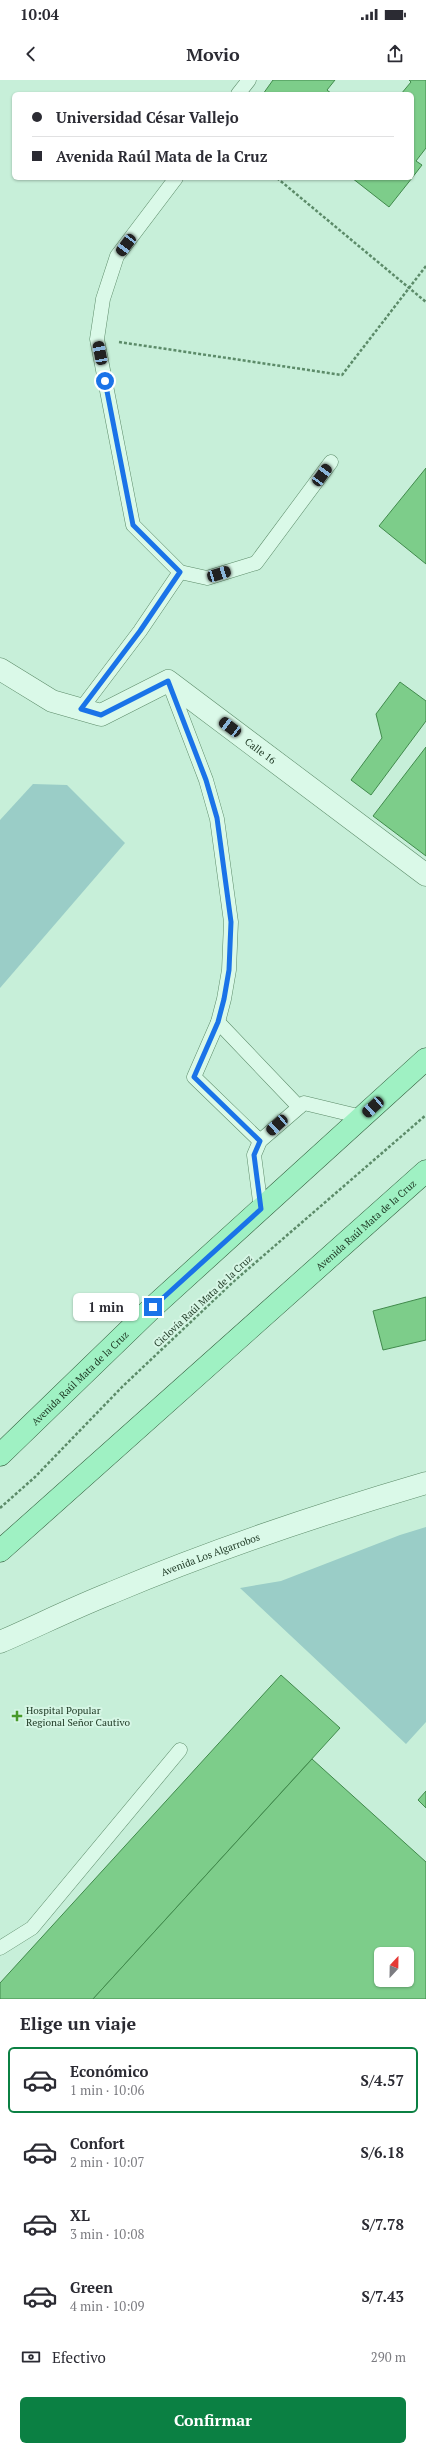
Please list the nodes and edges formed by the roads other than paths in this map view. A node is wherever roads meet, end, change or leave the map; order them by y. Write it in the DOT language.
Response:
graph roads {
  1 [pos="249,80"];
  2 [pos="240,92"];
  3 [pos="174,180"];
  4 [pos="331,462"];
  5 [pos="180,572"];
  6 [pos="0,669"];
  7 [pos="168,681"];
  8 [pos="81,709"];
  9 [pos="426,875"];
  10 [pos="218,1022"];
  11 [pos="426,1059"];
  12 [pos="299,1107"];
  13 [pos="362,1117"];
  14 [pos="260,1141"];
  15 [pos="426,1171"];
  16 [pos="261,1209"];
  17 [pos="0,1455"];
  18 [pos="426,1483"];
  19 [pos="0,1551"];
  20 [pos="0,1642"];
  21 [pos="180,1750"];
  22 [pos="0,1948"];
  1 -- 2 [label="lane"];
  3 -- 5 [label="lane"];
  4 -- 5 [label="lane"];
  5 -- 8 [label="lane"];
  6 -- 8 [label="street"];
  7 -- 8 [label="street"];
  7 -- 9 [label="street, Calle 16"];
  7 -- 10 [label="lane"];
  10 -- 12 [label="lane"];
  10 -- 14 [label="lane"];
  11 -- 13 [label="main road, Avenida Raúl Mata de la Cruz"];
  12 -- 13 [label="lane"];
  12 -- 14 [label="lane"];
  13 -- 16 [label="main road, Avenida Raúl Mata de la Cruz"];
  14 -- 16 [label="lane"];
  15 -- 19 [label="main road, Avenida Raúl Mata de la Cruz"];
  16 -- 17 [label="main road, Avenida Raúl Mata de la Cruz"];
  18 -- 20 [label="street, Avenida Los Algarrobos"];
  21 -- 22 [label="lane"];
}
